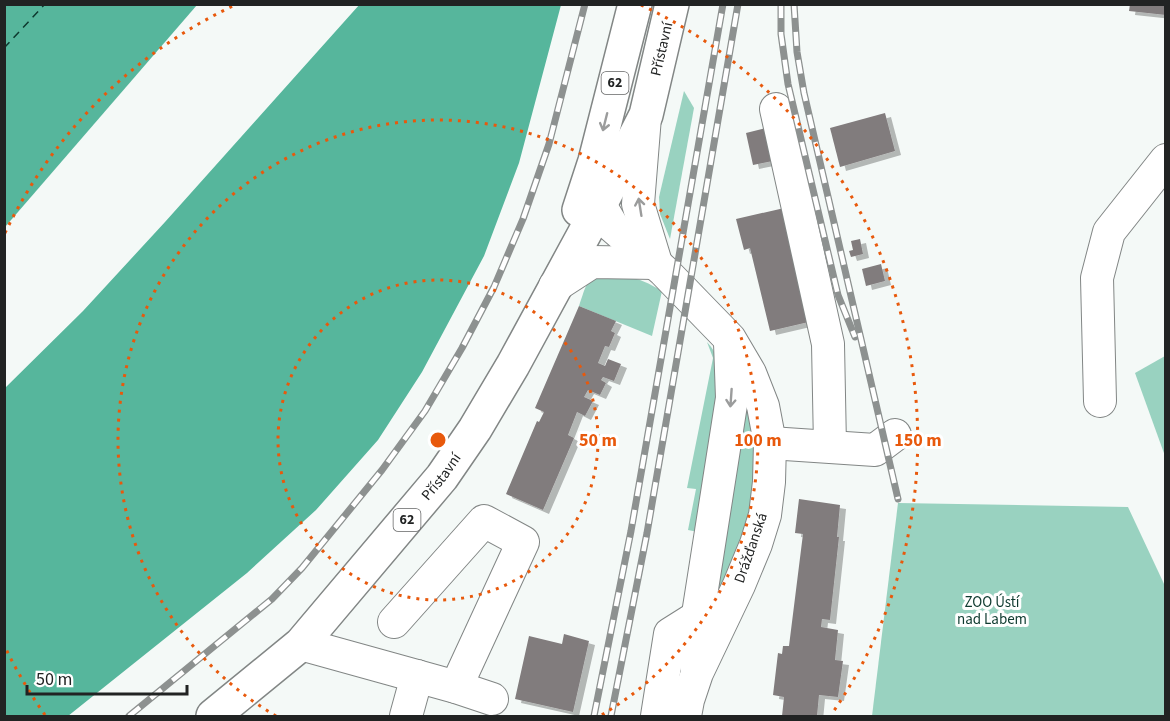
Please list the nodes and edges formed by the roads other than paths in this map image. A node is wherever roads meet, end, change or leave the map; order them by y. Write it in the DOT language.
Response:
graph roads {
  1 [pos="635,4"];
  2 [pos="672,4"];
  3 [pos="776,109"];
  4 [pos="646,115"];
  5 [pos="1166,160"];
  6 [pos="595,161"];
  7 [pos="600,205"];
  8 [pos="656,263"];
  9 [pos="555,286"];
  10 [pos="730,339"];
  11 [pos="1100,401"];
  12 [pos="895,435"];
  13 [pos="770,443"];
  14 [pos="830,446"];
  15 [pos="698,617"];
  16 [pos="394,622"];
  17 [pos="301,644"];
  18 [pos="696,673"];
  19 [pos="417,676"];
  20 [pos="456,687"];
  21 [pos="492,699"];
  22 [pos="213,717"];
  23 [pos="406,717"];
  24 [pos="657,717"];
  25 [pos="685,717"];
  1 -- 6 [label="main road, Přístavní / 62, one-way"];
  2 -- 4 [label="main road, Přístavní / 62"];
  3 -- 14 [label="street"];
  4 -- 7 [label="main road, Přístavní / 62"];
  8 -- 4 [label="street, one-way"];
  5 -- 11 [label="street"];
  6 -- 7 [label="street"];
  6 -- 9 [label="main road, Přístavní / 62"];
  7 -- 8 [label="street, Drážďanská"];
  7 -- 9 [label="main road, Přístavní / 62"];
  8 -- 9 [label="street"];
  8 -- 10 [label="street, Drážďanská"];
  9 -- 17 [label="main road, Přístavní / 62"];
  10 -- 13 [label="street, Drážďanská"];
  10 -- 15 [label="street, one-way"];
  12 -- 14 [label="street"];
  13 -- 14 [label="street"];
  13 -- 18 [label="street, Drážďanská"];
  15 -- 18 [label="street"];
  15 -- 24 [label="street"];
  16 -- 20 [label="street"];
  17 -- 19 [label="street"];
  17 -- 22 [label="main road, Přístavní / 62"];
  18 -- 25 [label="street, Drážďanská"];
  19 -- 20 [label="street"];
  19 -- 23 [label="street"];
  20 -- 21 [label="street"];
}
